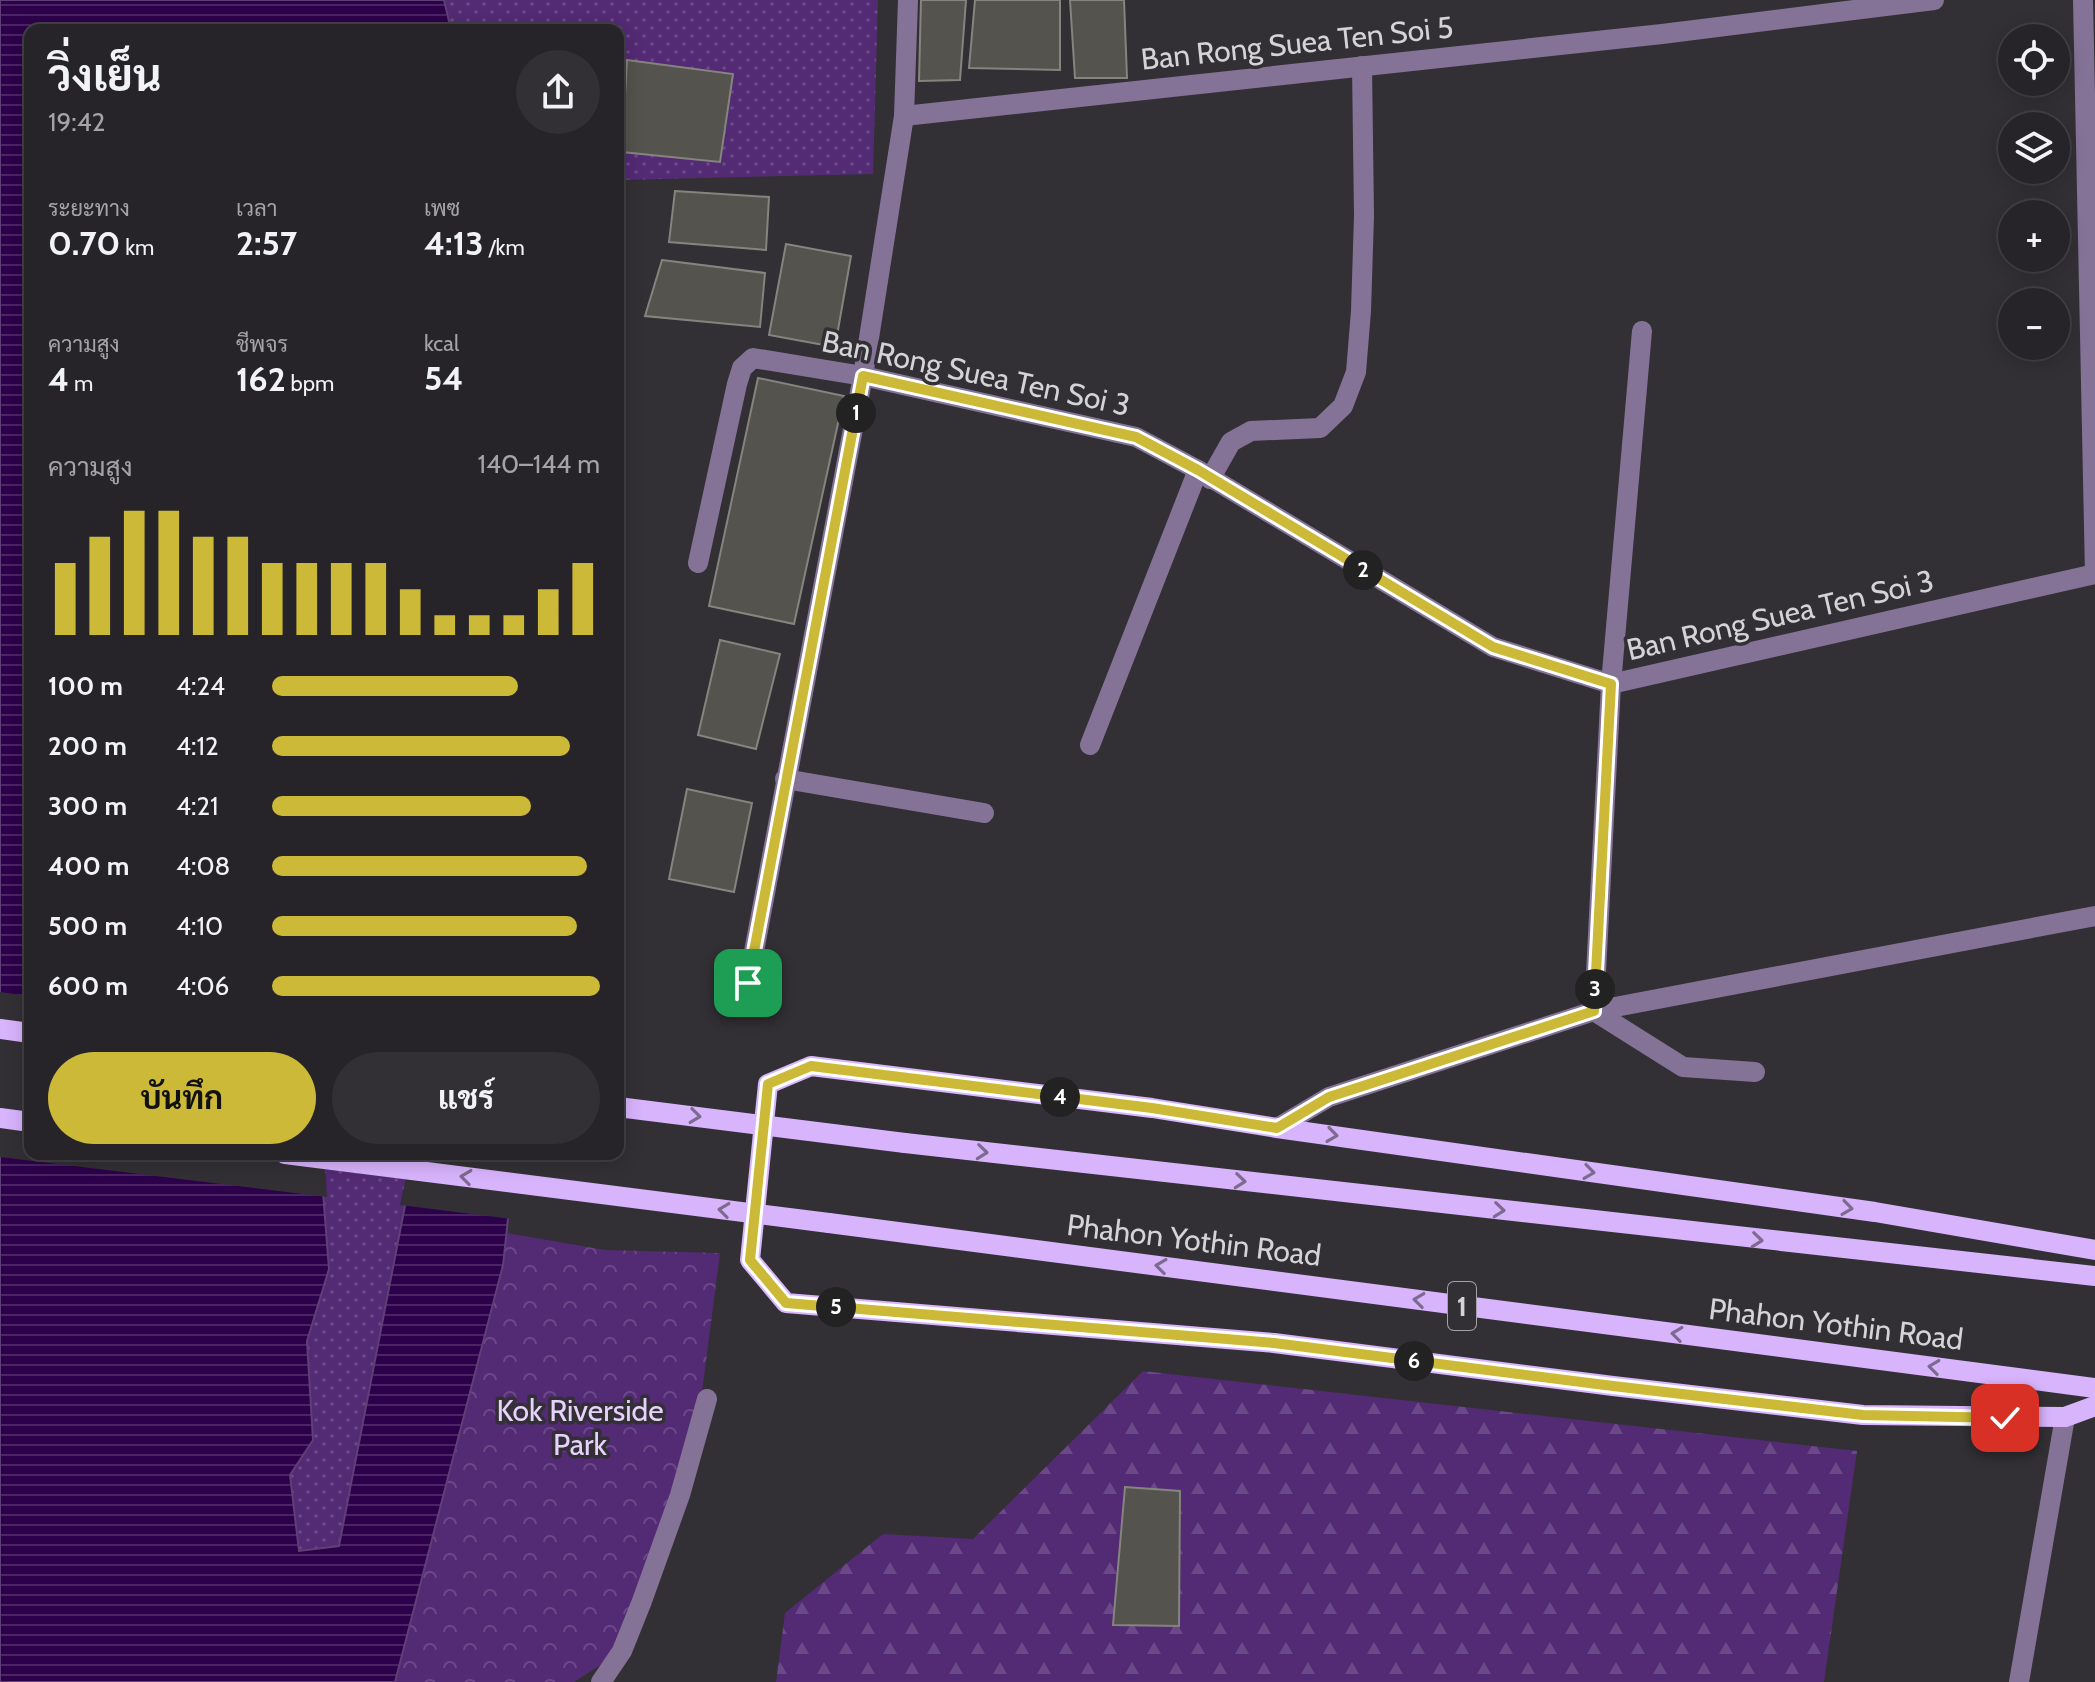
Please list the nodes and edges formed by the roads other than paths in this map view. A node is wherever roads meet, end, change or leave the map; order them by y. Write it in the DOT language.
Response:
graph roads {
  1 [pos="908,0"];
  2 [pos="1934,0"];
  3 [pos="2083,0"];
  4 [pos="1362,66"];
  5 [pos="904,116"];
  6 [pos="1642,331"];
  7 [pos="863,376"];
  8 [pos="1204,474"];
  9 [pos="698,563"];
  10 [pos="2095,574"];
  11 [pos="1611,684"];
  12 [pos="1090,745"];
  13 [pos="785,779"];
  14 [pos="984,813"];
  15 [pos="2095,916"];
  16 [pos="748,983"];
  17 [pos="1594,1011"];
  18 [pos="0,1029"];
  19 [pos="24,1032"];
  20 [pos="1755,1072"];
  21 [pos="624,1108"];
  22 [pos="0,1118"];
  23 [pos="24,1121"];
  24 [pos="1277,1128"];
  25 [pos="332,1160"];
  26 [pos="2095,1250"];
  27 [pos="2095,1276"];
  28 [pos="2095,1388"];
  29 [pos="707,1399"];
  30 [pos="2095,1406"];
  31 [pos="2065,1417"];
  32 [pos="601,1682"];
  33 [pos="2019,1682"];
  1 -- 5 [label="street"];
  2 -- 4 [label="street, Ban Rong Suea Ten Soi 5"];
  3 -- 10 [label="street"];
  4 -- 5 [label="street, Ban Rong Suea Ten Soi 5"];
  4 -- 8 [label="street"];
  5 -- 7 [label="street"];
  6 -- 11 [label="street"];
  7 -- 8 [label="street, Ban Rong Suea Ten Soi 3"];
  7 -- 9 [label="street, Ban Rong Suea Ten Soi 3"];
  7 -- 13 [label="street"];
  8 -- 11 [label="street, Ban Rong Suea Ten Soi 3"];
  8 -- 12 [label="street"];
  10 -- 11 [label="street, Ban Rong Suea Ten Soi 3"];
  11 -- 17 [label="street"];
  13 -- 14 [label="street"];
  13 -- 16 [label="street"];
  15 -- 17 [label="street"];
  17 -- 20 [label="street"];
  17 -- 24 [label="street"];
  18 -- 19 [label="main road"];
  21 -- 27 [label="main road, Phahon Yothin Road, one-way, bridge"];
  22 -- 23 [label="main road"];
  24 -- 26 [label="main road, one-way"];
  24 -- 31 [label="main road"];
  28 -- 25 [label="main road, Phahon Yothin Road / 1, one-way, bridge"];
  29 -- 32 [label="street"];
  30 -- 31 [label="main road"];
  31 -- 33 [label="street"];
}
